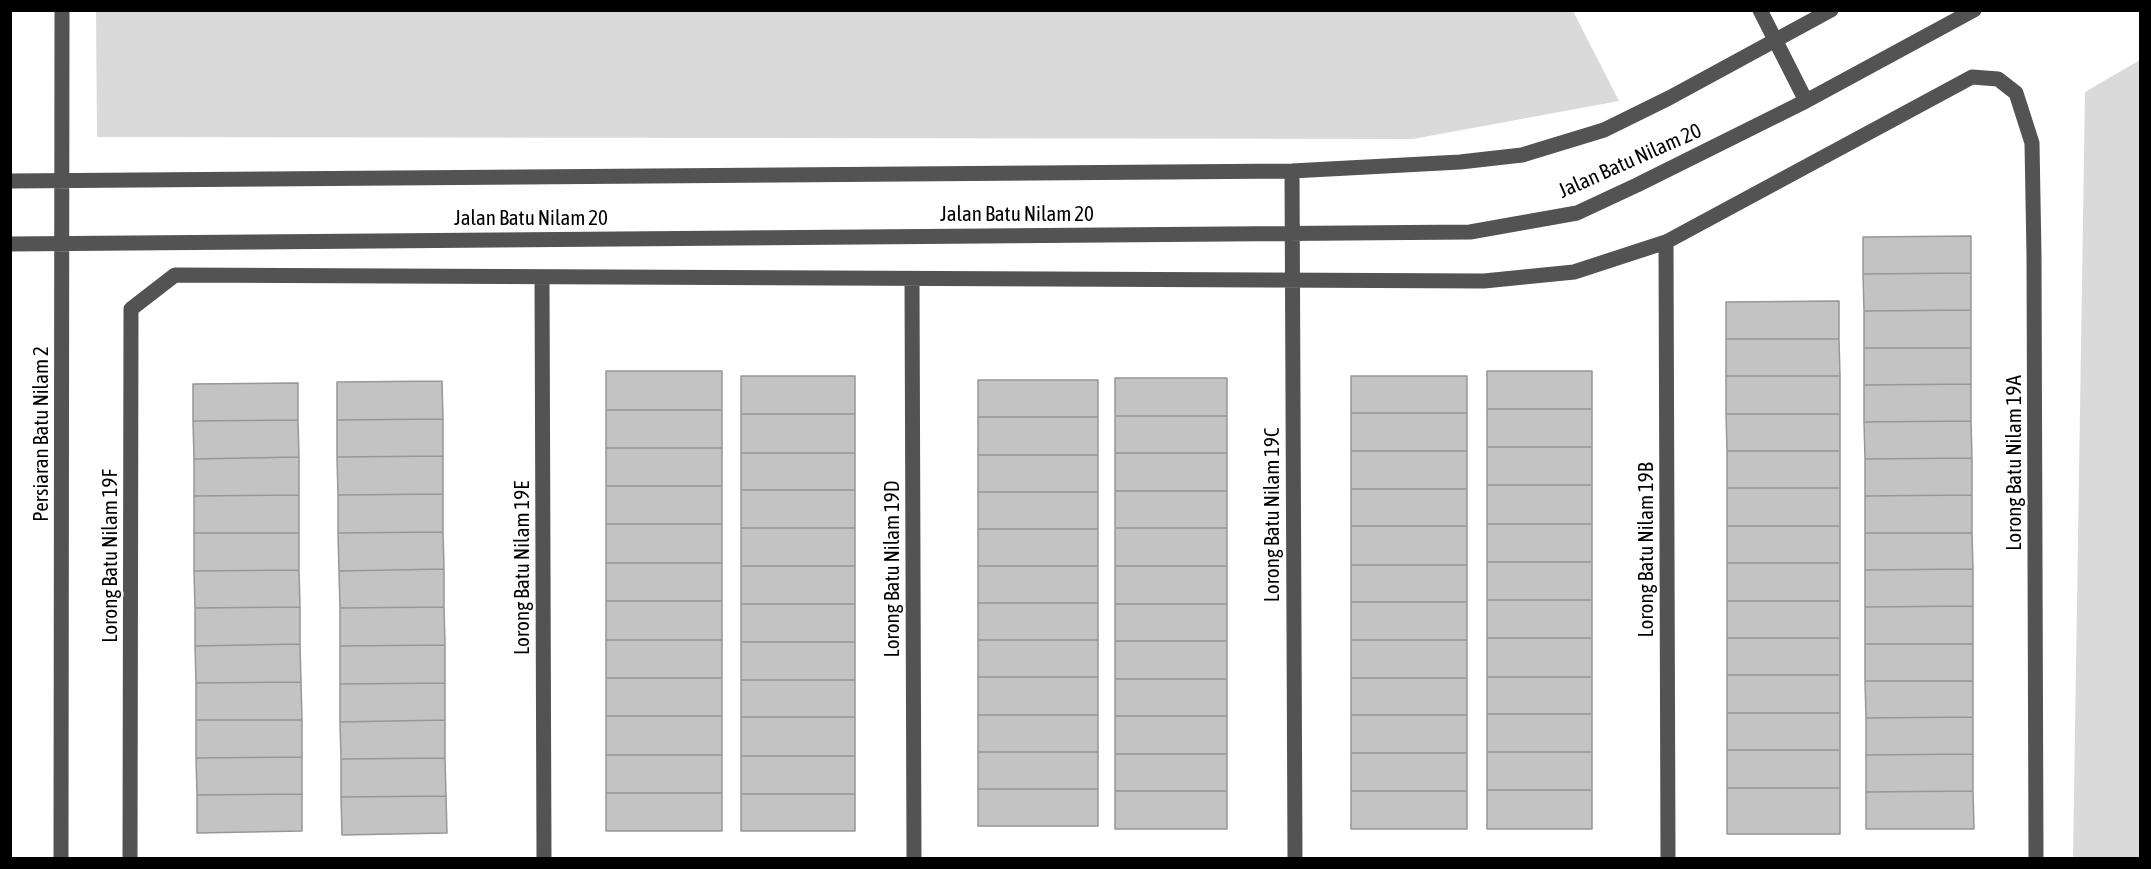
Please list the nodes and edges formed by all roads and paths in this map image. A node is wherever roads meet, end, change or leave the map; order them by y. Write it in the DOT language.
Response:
graph roads {
  1 [pos="62,10"];
  2 [pos="1760,10"];
  3 [pos="1831,10"];
  4 [pos="1974,10"];
  5 [pos="1776,40"];
  6 [pos="1806,101"];
  7 [pos="1292,171"];
  8 [pos="10,181"];
  9 [pos="63,181"];
  10 [pos="1292,233"];
  11 [pos="1666,242"];
  12 [pos="62,243"];
  13 [pos="10,244"];
  14 [pos="542,277"];
  15 [pos="912,279"];
  16 [pos="1292,281"];
  17 [pos="61,858"];
  18 [pos="130,858"];
  19 [pos="544,858"];
  20 [pos="914,858"];
  21 [pos="1294,858"];
  22 [pos="1668,858"];
  23 [pos="2036,858"];
  1 -- 9 [label="street, Persiaran Batu Nilam 2"];
  2 -- 5 [label="street"];
  3 -- 5 [label="street, Jalan Batu Nilam 20"];
  4 -- 6 [label="street, Jalan Batu Nilam 20"];
  5 -- 6 [label="street"];
  5 -- 7 [label="street, Jalan Batu Nilam 20"];
  6 -- 10 [label="street, Jalan Batu Nilam 20"];
  7 -- 9 [label="street, Jalan Batu Nilam 20"];
  7 -- 10 [label="street, Lorong Batu Nilam 19C"];
  8 -- 9 [label="street, Jalan Batu Nilam 20"];
  9 -- 12 [label="street, Persiaran Batu Nilam 2"];
  10 -- 12 [label="street, Jalan Batu Nilam 20"];
  10 -- 16 [label="street, Lorong Batu Nilam 19C"];
  11 -- 16 [label="street"];
  11 -- 22 [label="street, Lorong Batu Nilam 19B"];
  11 -- 23 [label="street, Lorong Batu Nilam 19A"];
  12 -- 13 [label="street, Jalan Batu Nilam 20"];
  12 -- 17 [label="street, Persiaran Batu Nilam 2"];
  14 -- 15 [label="street"];
  14 -- 18 [label="street, Lorong Batu Nilam 19F"];
  14 -- 19 [label="street, Lorong Batu Nilam 19E"];
  15 -- 16 [label="street"];
  15 -- 20 [label="street, Lorong Batu Nilam 19D"];
  16 -- 21 [label="street, Lorong Batu Nilam 19C"];
}
